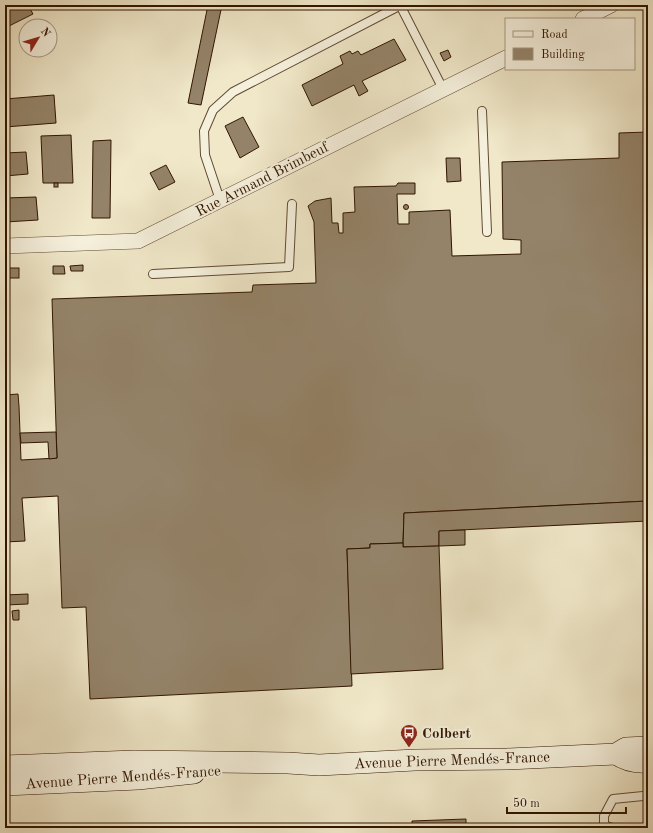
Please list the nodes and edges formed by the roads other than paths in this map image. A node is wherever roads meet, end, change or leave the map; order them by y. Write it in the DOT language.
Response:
graph roads {
  1 [pos="400,5"];
  2 [pos="611,5"];
  3 [pos="585,18"];
  4 [pos="505,58"];
  5 [pos="443,89"];
  6 [pos="482,111"];
  7 [pos="220,200"];
  8 [pos="292,204"];
  9 [pos="487,232"];
  10 [pos="5,246"];
  11 [pos="153,274"];
  12 [pos="648,747"];
  13 [pos="616,754"];
  14 [pos="648,762"];
  15 [pos="288,763"];
  16 [pos="5,766"];
  17 [pos="5,785"];
  18 [pos="648,797"];
  19 [pos="612,828"];
  1 -- 5 [label="lane"];
  1 -- 7 [label="lane"];
  2 -- 3 [label="street"];
  4 -- 5 [label="street, Rue Armand Brimbeuf"];
  5 -- 7 [label="street, Rue Armand Brimbeuf"];
  6 -- 9 [label="lane"];
  7 -- 10 [label="street, Rue Armand Brimbeuf"];
  8 -- 11 [label="lane"];
  12 -- 13 [label="main road, Avenue Pierre Mendés-France"];
  13 -- 14 [label="main road, Avenue Pierre Mendés-France"];
  13 -- 15 [label="main road, Avenue Pierre Mendés-France"];
  15 -- 16 [label="main road, Avenue Pierre Mendés-France"];
  15 -- 17 [label="main road, Avenue Pierre Mendés-France"];
  18 -- 19 [label="lane"];
}
